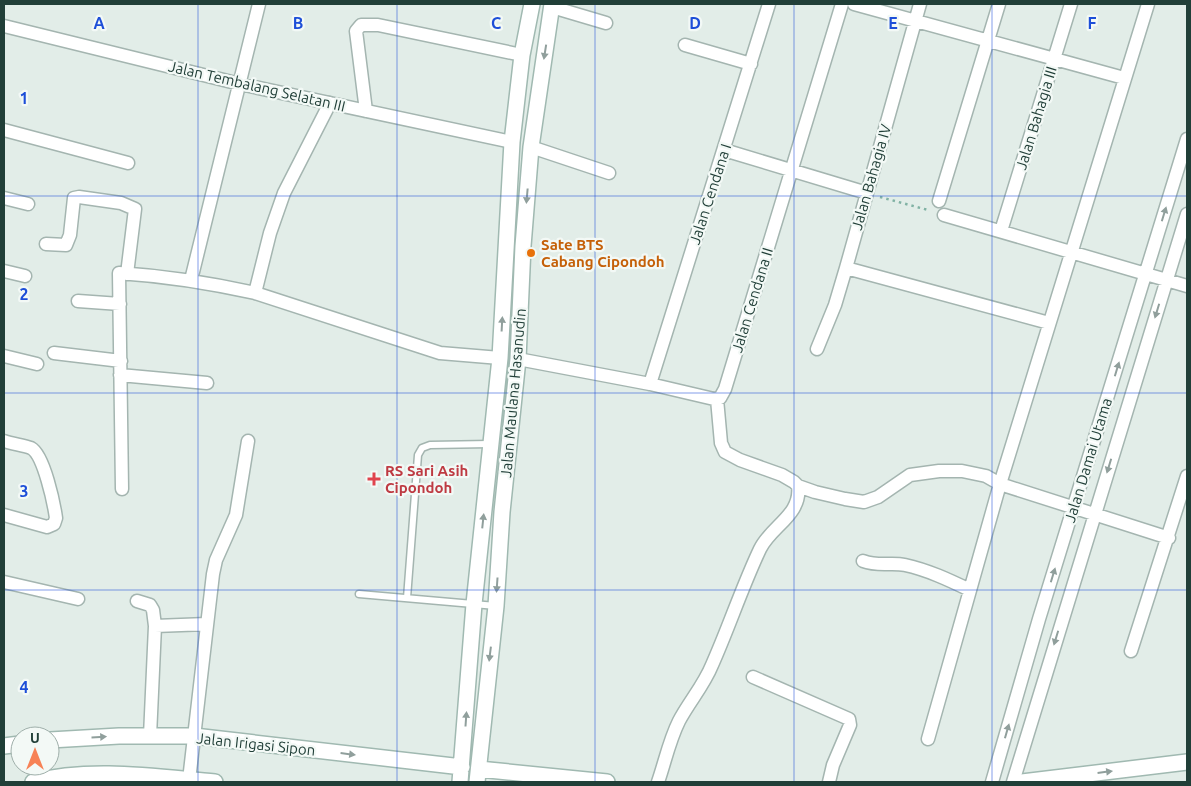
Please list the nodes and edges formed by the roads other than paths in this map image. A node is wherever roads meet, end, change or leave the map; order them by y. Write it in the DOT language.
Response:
graph roads {
  1 [pos="259,4"];
  2 [pos="532,4"];
  3 [pos="770,4"];
  4 [pos="842,4"];
  5 [pos="854,4"];
  6 [pos="920,4"];
  7 [pos="998,4"];
  8 [pos="1071,4"];
  9 [pos="1148,4"];
  10 [pos="552,5"];
  11 [pos="915,21"];
  12 [pos="606,23"];
  13 [pos="4,26"];
  14 [pos="988,40"];
  15 [pos="685,45"];
  16 [pos="522,55"];
  17 [pos="1054,59"];
  18 [pos="751,64"];
  19 [pos="1124,78"];
  20 [pos="240,84"];
  21 [pos="330,103"];
  22 [pos="366,111"];
  23 [pos="4,130"];
  24 [pos="1187,139"];
  25 [pos="512,142"];
  26 [pos="531,147"];
  27 [pos="724,150"];
  28 [pos="128,163"];
  29 [pos="791,170"];
  30 [pos="609,173"];
  31 [pos="867,193"];
  32 [pos="4,198"];
  33 [pos="28,204"];
  34 [pos="1187,214"];
  35 [pos="1001,231"];
  36 [pos="46,244"];
  37 [pos="1071,252"];
  38 [pos="846,268"];
  39 [pos="4,271"];
  40 [pos="127,274"];
  41 [pos="1146,274"];
  42 [pos="25,276"];
  43 [pos="191,280"];
  44 [pos="1167,280"];
  45 [pos="1187,286"];
  46 [pos="256,293"];
  47 [pos="78,301"];
  48 [pos="120,304"];
  49 [pos="1050,323"];
  50 [pos="817,349"];
  51 [pos="54,353"];
  52 [pos="4,356"];
  53 [pos="496,357"];
  54 [pos="518,359"];
  55 [pos="120,361"];
  56 [pos="38,364"];
  57 [pos="120,375"];
  58 [pos="207,383"];
  59 [pos="650,384"];
  60 [pos="717,399"];
  61 [pos="248,440"];
  62 [pos="4,442"];
  63 [pos="490,444"];
  64 [pos="1187,476"];
  65 [pos="1000,484"];
  66 [pos="798,486"];
  67 [pos="122,489"];
  68 [pos="1074,507"];
  69 [pos="1094,514"];
  70 [pos="4,515"];
  71 [pos="1168,538"];
  72 [pos="479,556"];
  73 [pos="499,558"];
  74 [pos="863,561"];
  75 [pos="4,582"];
  76 [pos="970,590"];
  77 [pos="359,594"];
  78 [pos="78,598"];
  79 [pos="407,598"];
  80 [pos="137,601"];
  81 [pos="469,604"];
  82 [pos="496,606"];
  83 [pos="207,624"];
  84 [pos="154,626"];
  85 [pos="1131,651"];
  86 [pos="753,677"];
  87 [pos="150,736"];
  88 [pos="194,738"];
  89 [pos="928,739"];
  90 [pos="60,740"];
  91 [pos="1187,762"];
  92 [pos="458,772"];
  93 [pos="478,775"];
  94 [pos="189,777"];
  95 [pos="151,779"];
  96 [pos="33,782"];
  97 [pos="215,782"];
  98 [pos="607,782"];
  99 [pos="658,782"];
  100 [pos="829,782"];
  101 [pos="992,782"];
  102 [pos="1013,782"];
  103 [pos="1022,782"];
  1 -- 20 [label="street"];
  2 -- 16 [label="street, Jalan Maulana Hasanudin"];
  3 -- 18 [label="street, Jalan Cendana I"];
  4 -- 29 [label="street, Jalan Cendana II"];
  5 -- 11 [label="street"];
  6 -- 11 [label="street, Jalan Bahagia IV"];
  7 -- 14 [label="street"];
  8 -- 17 [label="street, Jalan Bahagia III"];
  9 -- 19 [label="street"];
  10 -- 12 [label="street"];
  10 -- 26 [label="street, Jalan Maulana Hasanudin, one-way"];
  11 -- 14 [label="street"];
  11 -- 31 [label="street, Jalan Bahagia IV"];
  13 -- 20 [label="street, Jalan Tembalang Selatan III"];
  14 -- 17 [label="street"];
  14 -- 35 [label="street"];
  15 -- 18 [label="street"];
  16 -- 22 [label="street"];
  16 -- 25 [label="street, Jalan Maulana Hasanudin"];
  17 -- 19 [label="street"];
  17 -- 35 [label="street, Jalan Bahagia III"];
  18 -- 27 [label="street, Jalan Cendana I"];
  19 -- 37 [label="street"];
  20 -- 21 [label="street, Jalan Tembalang Selatan III"];
  20 -- 43 [label="street"];
  21 -- 22 [label="street, Jalan Tembalang Selatan III"];
  21 -- 46 [label="street"];
  22 -- 25 [label="street, Jalan Tembalang Selatan III"];
  23 -- 28 [label="street"];
  41 -- 24 [label="street, Jalan Damai Utama, one-way"];
  25 -- 26 [label="street"];
  53 -- 25 [label="street, Jalan Maulana Hasanudin, one-way"];
  26 -- 30 [label="street"];
  26 -- 54 [label="street, Jalan Maulana Hasanudin, one-way"];
  27 -- 29 [label="street"];
  27 -- 59 [label="street, Jalan Cendana I"];
  29 -- 31 [label="street"];
  29 -- 60 [label="street, Jalan Cendana II"];
  31 -- 38 [label="street, Jalan Bahagia IV"];
  32 -- 33 [label="street"];
  34 -- 44 [label="street, Jalan Damai Utama"];
  35 -- 37 [label="street"];
  36 -- 40 [label="street"];
  37 -- 41 [label="street"];
  37 -- 49 [label="street"];
  38 -- 49 [label="street"];
  38 -- 50 [label="street, Jalan Bahagia IV"];
  39 -- 42 [label="street"];
  40 -- 43 [label="street"];
  40 -- 48 [label="street"];
  41 -- 44 [label="street"];
  68 -- 41 [label="street, Jalan Damai Utama, one-way"];
  43 -- 46 [label="street"];
  44 -- 45 [label="street"];
  44 -- 69 [label="street, Jalan Damai Utama, one-way"];
  46 -- 53 [label="street"];
  47 -- 48 [label="street"];
  48 -- 55 [label="street"];
  49 -- 65 [label="street"];
  51 -- 55 [label="street"];
  52 -- 56 [label="street"];
  53 -- 54 [label="street"];
  53 -- 63 [label="street, Jalan Maulana Hasanudin"];
  54 -- 59 [label="street"];
  54 -- 73 [label="street, Jalan Maulana Hasanudin"];
  55 -- 57 [label="street"];
  57 -- 58 [label="street"];
  57 -- 67 [label="street"];
  59 -- 60 [label="street"];
  60 -- 66 [label="street"];
  61 -- 83 [label="street"];
  62 -- 70 [label="street"];
  72 -- 63 [label="street, Jalan Maulana Hasanudin, one-way"];
  63 -- 79 [label="lane"];
  64 -- 71 [label="street"];
  65 -- 66 [label="street"];
  65 -- 68 [label="street"];
  65 -- 76 [label="street"];
  66 -- 99 [label="street"];
  68 -- 69 [label="street"];
  101 -- 68 [label="street, Jalan Damai Utama, one-way"];
  69 -- 71 [label="street"];
  69 -- 102 [label="street, Jalan Damai Utama, one-way"];
  71 -- 85 [label="street"];
  72 -- 73 [label="street"];
  72 -- 81 [label="street, Jalan Maulana Hasanudin"];
  73 -- 82 [label="street, Jalan Maulana Hasanudin, one-way"];
  74 -- 76 [label="street"];
  75 -- 78 [label="street"];
  76 -- 89 [label="street"];
  77 -- 79 [label="lane"];
  79 -- 81 [label="lane"];
  80 -- 84 [label="street"];
  81 -- 82 [label="lane"];
  92 -- 81 [label="street, Jalan Maulana Hasanudin, one-way"];
  82 -- 93 [label="street, Jalan Maulana Hasanudin, one-way"];
  83 -- 84 [label="street"];
  83 -- 88 [label="street"];
  84 -- 87 [label="street"];
  86 -- 100 [label="street"];
  87 -- 88 [label="street, Jalan Irigasi Sipon"];
  90 -- 87 [label="street, Jalan Irigasi Sipon, one-way"];
  88 -- 92 [label="street, Jalan Irigasi Sipon, one-way"];
  88 -- 94 [label="street"];
  103 -- 91 [label="street, one-way"];
  93 -- 98 [label="street"];
  94 -- 95 [label="street"];
  94 -- 97 [label="street"];
  95 -- 96 [label="street"];
}
